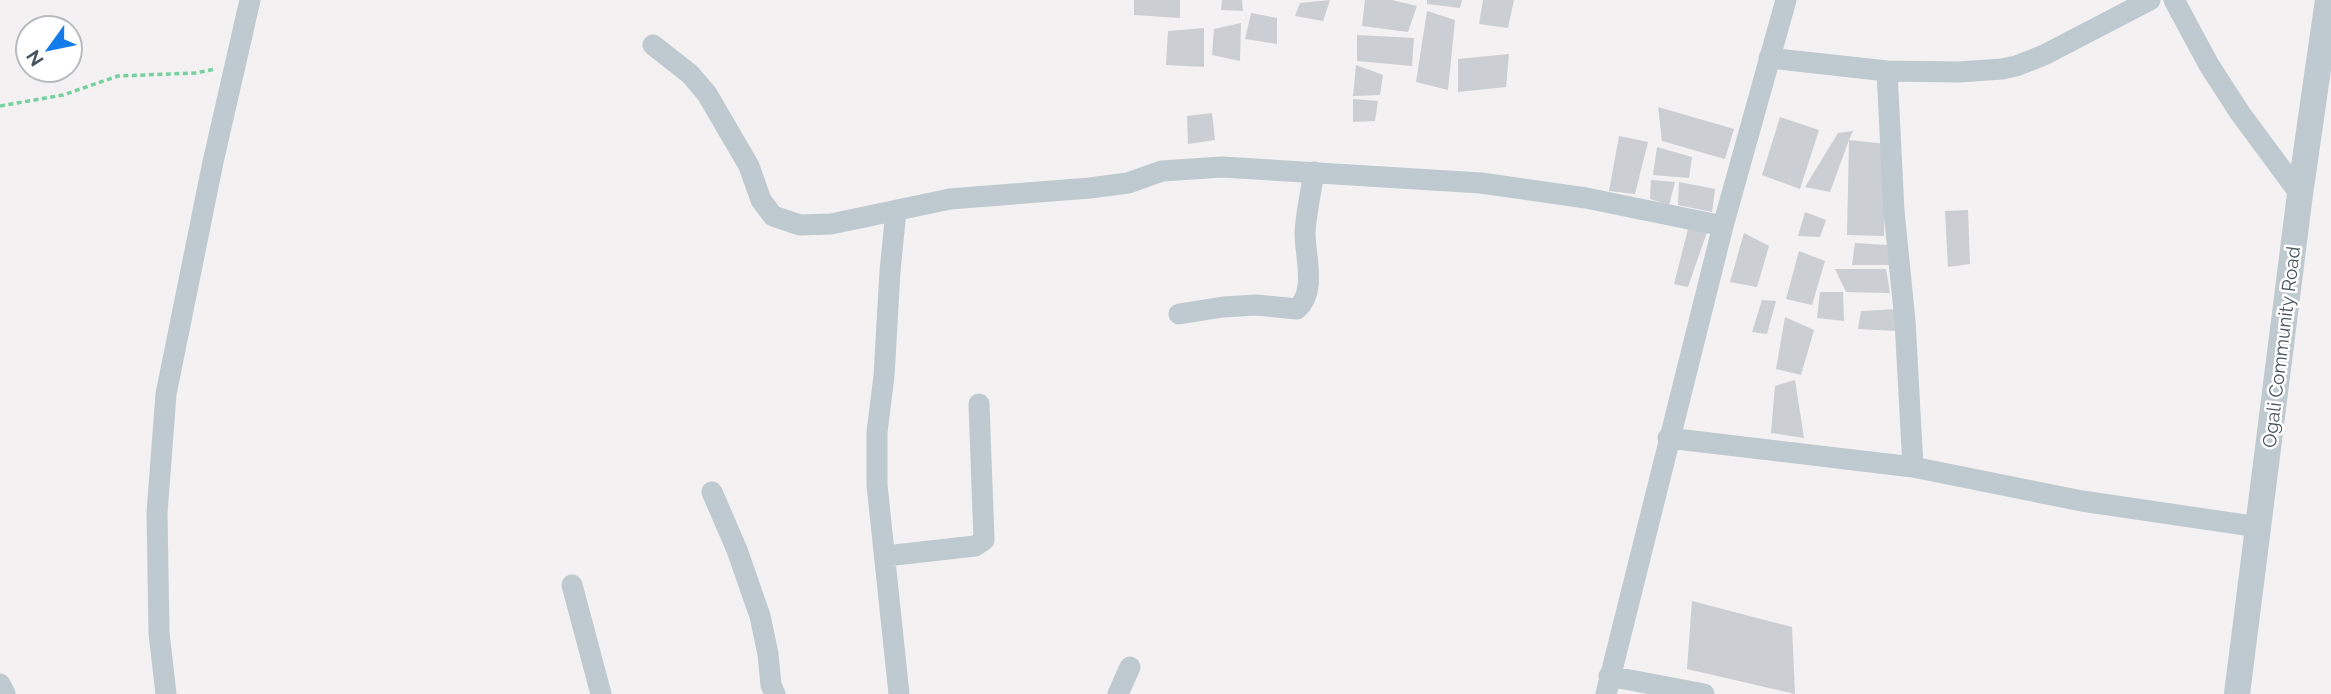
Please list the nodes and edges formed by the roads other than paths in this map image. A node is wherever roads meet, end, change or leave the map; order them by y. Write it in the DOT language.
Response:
graph roads {
  1 [pos="250,0"];
  2 [pos="1786,0"];
  3 [pos="2150,0"];
  4 [pos="2174,0"];
  5 [pos="2328,0"];
  6 [pos="653,45"];
  7 [pos="1769,58"];
  8 [pos="1888,71"];
  9 [pos="1314,172"];
  10 [pos="2300,194"];
  11 [pos="896,211"];
  12 [pos="1723,226"];
  13 [pos="1179,314"];
  14 [pos="979,404"];
  15 [pos="1668,438"];
  16 [pos="1913,467"];
  17 [pos="712,492"];
  18 [pos="2259,527"];
  19 [pos="886,556"];
  20 [pos="572,585"];
  21 [pos="1130,667"];
  22 [pos="0,684"];
  23 [pos="1607,685"];
  24 [pos="5,694"];
  25 [pos="166,694"];
  26 [pos="601,694"];
  27 [pos="775,694"];
  28 [pos="899,694"];
  29 [pos="1118,694"];
  30 [pos="1704,694"];
  31 [pos="2237,694"];
  1 -- 25 [label="street"];
  2 -- 7 [label="street"];
  3 -- 8 [label="street"];
  4 -- 10 [label="street"];
  5 -- 10 [label="street, Ogali Community Road"];
  6 -- 11 [label="street"];
  7 -- 8 [label="street"];
  7 -- 12 [label="street"];
  8 -- 16 [label="street"];
  9 -- 11 [label="street"];
  9 -- 12 [label="street"];
  9 -- 13 [label="street"];
  10 -- 18 [label="street, Ogali Community Road"];
  11 -- 19 [label="street"];
  12 -- 15 [label="street"];
  14 -- 19 [label="street"];
  15 -- 16 [label="street"];
  15 -- 23 [label="street"];
  16 -- 18 [label="street"];
  17 -- 27 [label="street"];
  18 -- 31 [label="street, Ogali Community Road"];
  19 -- 28 [label="street"];
  20 -- 26 [label="street"];
  21 -- 29 [label="street"];
  22 -- 24 [label="street"];
  23 -- 30 [label="street"];
}
